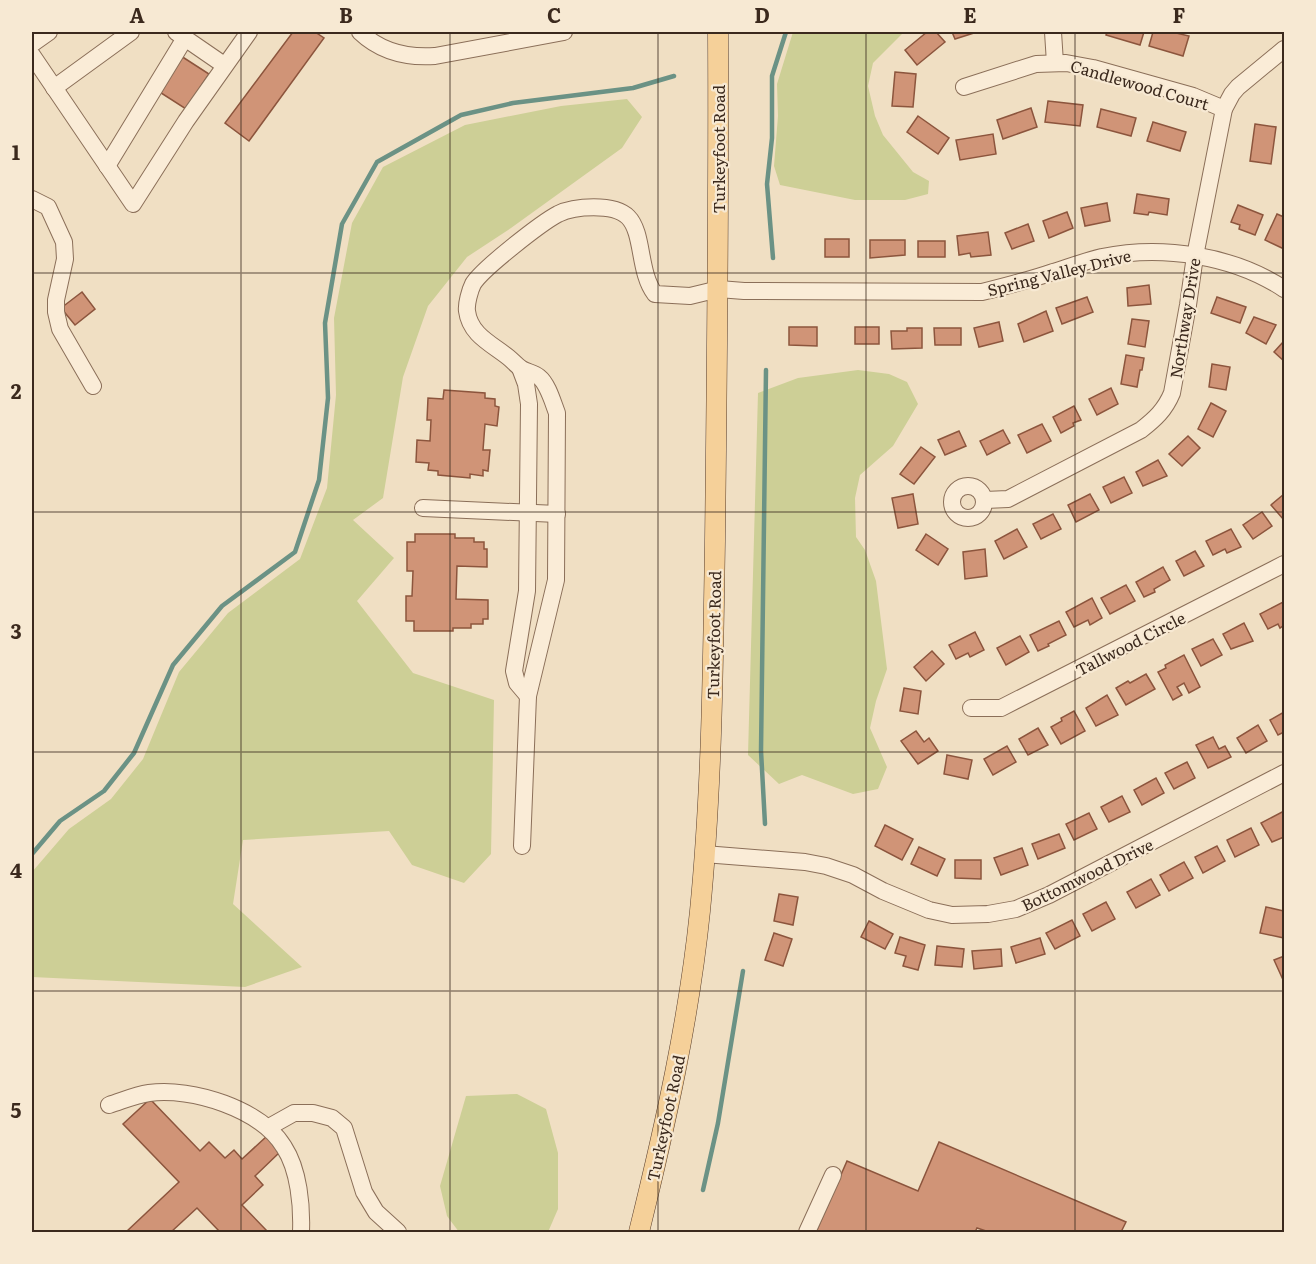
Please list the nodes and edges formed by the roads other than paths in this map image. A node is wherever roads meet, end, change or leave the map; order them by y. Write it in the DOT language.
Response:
graph roads {
  1 [pos="49,32"];
  2 [pos="131,32"];
  3 [pos="249,32"];
  4 [pos="360,32"];
  5 [pos="564,32"];
  6 [pos="718,32"];
  7 [pos="1053,32"];
  8 [pos="180,35"];
  9 [pos="32,44"];
  10 [pos="1284,49"];
  11 [pos="32,55"];
  12 [pos="1055,63"];
  13 [pos="224,65"];
  14 [pos="964,87"];
  15 [pos="54,88"];
  16 [pos="1224,109"];
  17 [pos="107,166"];
  18 [pos="32,199"];
  19 [pos="1195,256"];
  20 [pos="718,289"];
  21 [pos="1284,289"];
  22 [pos="520,368"];
  23 [pos="93,386"];
  24 [pos="985,500"];
  25 [pos="423,508"];
  26 [pos="529,513"];
  27 [pos="556,514"];
  28 [pos="1284,564"];
  29 [pos="528,696"];
  30 [pos="970,708"];
  31 [pos="1284,773"];
  32 [pos="522,846"];
  33 [pos="704,854"];
  34 [pos="109,1105"];
  35 [pos="269,1127"];
  36 [pos="833,1175"];
  37 [pos="302,1233"];
  38 [pos="398,1233"];
  39 [pos="639,1233"];
  40 [pos="807,1233"];
  1 -- 9 [label="street"];
  2 -- 15 [label="street"];
  3 -- 13 [label="street"];
  4 -- 5 [label="street"];
  6 -- 20 [label="main road, Turkeyfoot Road"];
  7 -- 12 [label="street, Candlewood Court"];
  8 -- 13 [label="street"];
  8 -- 17 [label="street"];
  10 -- 16 [label="street, Northway Drive"];
  11 -- 15 [label="street"];
  12 -- 14 [label="street, Candlewood Court"];
  12 -- 16 [label="street, Candlewood Court"];
  13 -- 17 [label="street"];
  15 -- 17 [label="street"];
  16 -- 19 [label="street, Northway Drive"];
  18 -- 23 [label="street"];
  19 -- 20 [label="street, Spring Valley Drive"];
  19 -- 21 [label="street, Spring Valley Drive"];
  19 -- 24 [label="street, Northway Drive"];
  20 -- 22 [label="street, Spring Valley Drive"];
  20 -- 33 [label="main road, Turkeyfoot Road"];
  22 -- 26 [label="street"];
  22 -- 27 [label="street"];
  25 -- 26 [label="street"];
  26 -- 27 [label="street"];
  26 -- 29 [label="street"];
  27 -- 29 [label="street"];
  28 -- 30 [label="street, Tallwood Circle"];
  29 -- 32 [label="street"];
  31 -- 33 [label="street, Bottomwood Drive"];
  33 -- 39 [label="main road, Turkeyfoot Road"];
  34 -- 35 [label="street"];
  35 -- 37 [label="street"];
  35 -- 38 [label="street"];
  36 -- 40 [label="street"];
}
